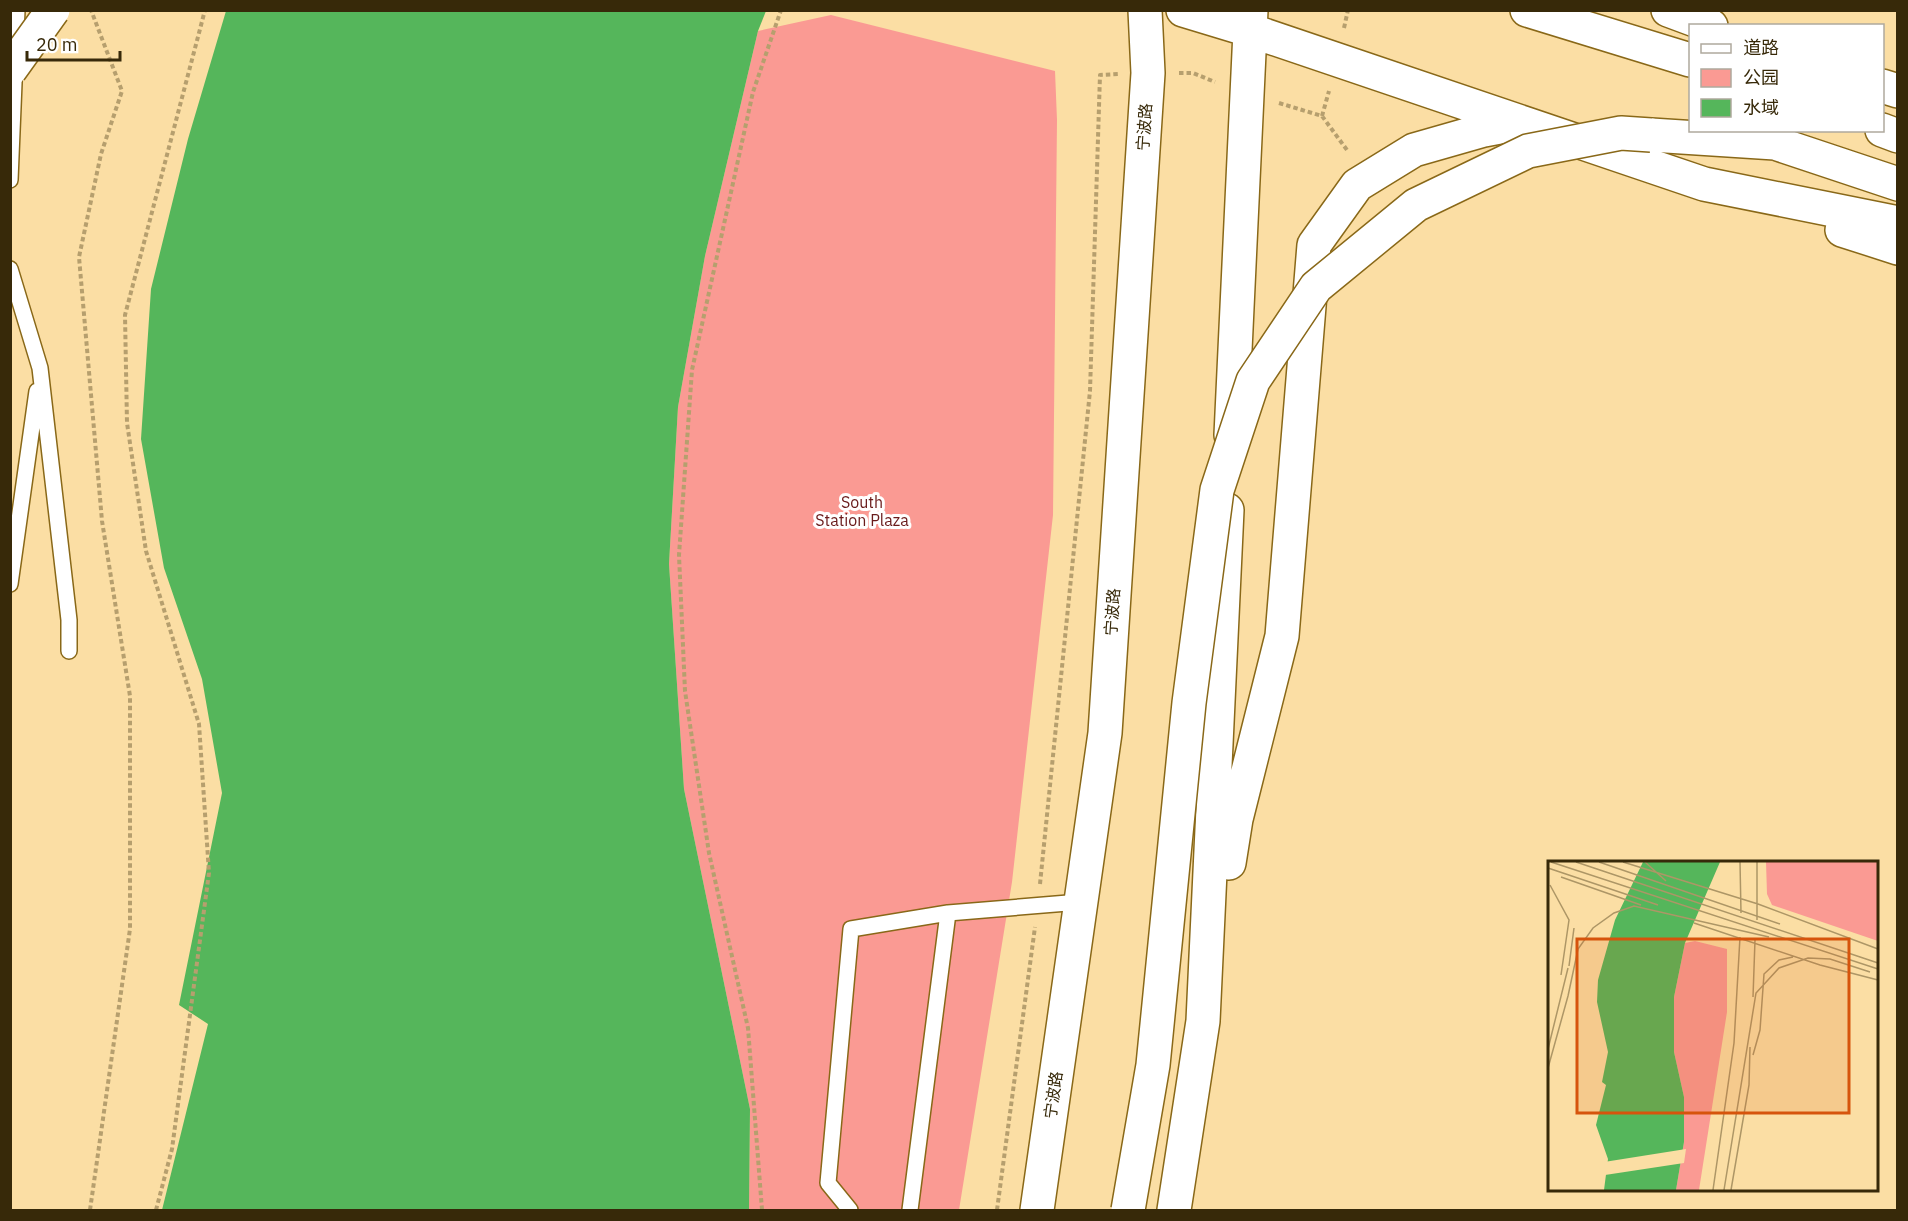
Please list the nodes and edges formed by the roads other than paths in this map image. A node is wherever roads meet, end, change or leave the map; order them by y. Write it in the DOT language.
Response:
graph roads {
  1 [pos="17,10"];
  2 [pos="53,10"];
  3 [pos="1145,10"];
  4 [pos="1183,10"];
  5 [pos="1527,10"];
  6 [pos="1671,11"];
  7 [pos="1250,20"];
  8 [pos="1706,24"];
  9 [pos="1689,60"];
  10 [pos="10,70"];
  11 [pos="1521,123"];
  12 [pos="10,180"];
  13 [pos="1704,184"];
  14 [pos="1898,184"];
  15 [pos="1898,223"];
  16 [pos="1898,248"];
  17 [pos="10,269"];
  18 [pos="40,368"];
  19 [pos="10,584"];
  20 [pos="69,651"];
  21 [pos="1080,902"];
  22 [pos="948,913"];
  23 [pos="1203,1022"];
  24 [pos="850,1210"];
  25 [pos="910,1210"];
  26 [pos="1036,1210"];
  27 [pos="1128,1210"];
  28 [pos="1174,1210"];
  1 -- 12 [label="lane"];
  2 -- 10 [label="main road, bridge"];
  3 -- 21 [label="main road, 宁波路"];
  4 -- 7 [label="main road"];
  5 -- 9 [label="main road"];
  6 -- 8 [label="main road"];
  7 -- 11 [label="main road"];
  7 -- 23 [label="main road"];
  11 -- 13 [label="main road"];
  11 -- 23 [label="main road"];
  13 -- 15 [label="main road"];
  13 -- 16 [label="main road"];
  14 -- 27 [label="main road, bridge"];
  17 -- 18 [label="lane"];
  18 -- 19 [label="lane"];
  18 -- 20 [label="lane"];
  21 -- 22 [label="lane"];
  21 -- 26 [label="main road, 宁波路"];
  22 -- 24 [label="lane"];
  22 -- 25 [label="lane"];
  23 -- 28 [label="main road"];
}
